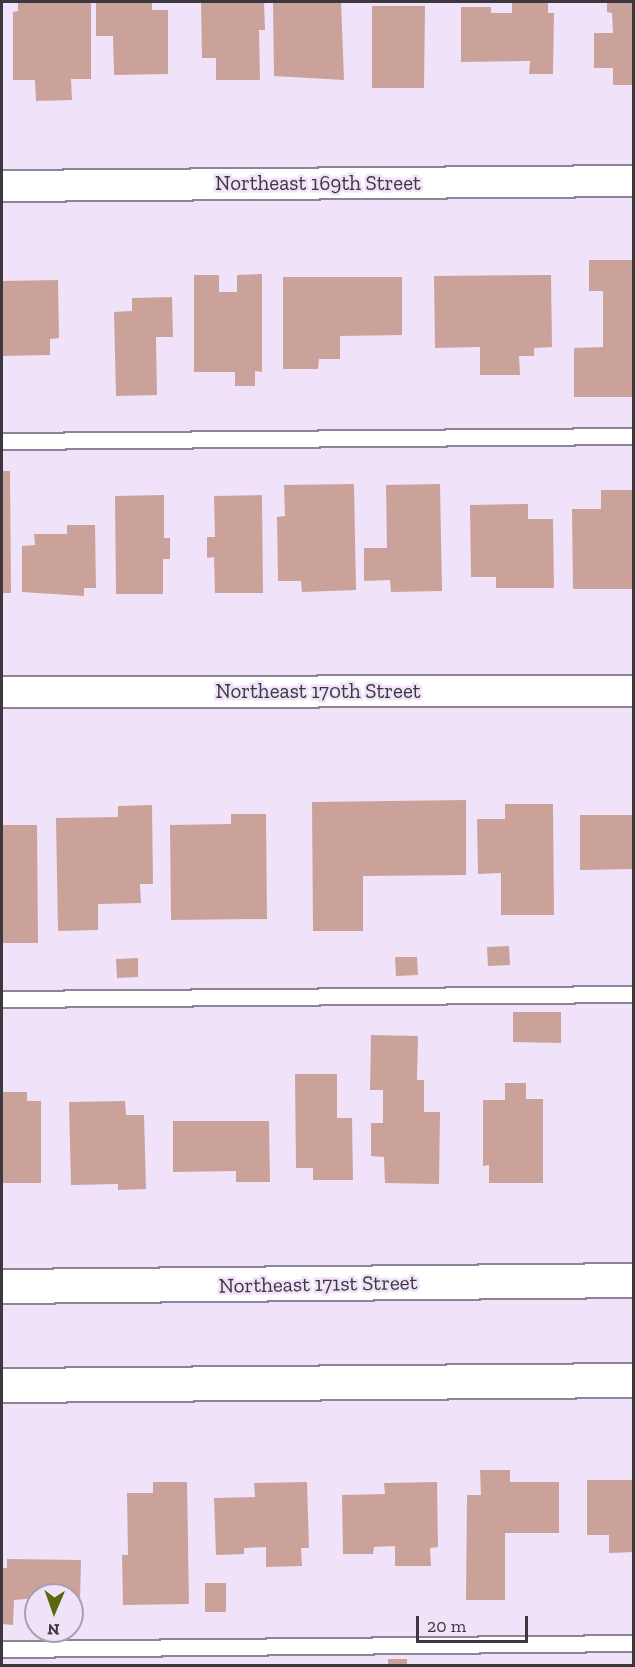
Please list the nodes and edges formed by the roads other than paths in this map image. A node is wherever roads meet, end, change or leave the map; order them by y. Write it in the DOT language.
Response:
graph roads {
  1 [pos="633,181"];
  2 [pos="2,186"];
  3 [pos="633,436"];
  4 [pos="2,441"];
  5 [pos="633,690"];
  6 [pos="2,692"];
  7 [pos="633,994"];
  8 [pos="2,999"];
  9 [pos="633,1280"];
  10 [pos="2,1286"];
  11 [pos="633,1380"];
  12 [pos="2,1386"];
  13 [pos="633,1643"];
  14 [pos="2,1649"];
  1 -- 2 [label="street, Northeast 169th Street"];
  3 -- 4 [label="lane"];
  5 -- 6 [label="street, Northeast 170th Street"];
  7 -- 8 [label="lane"];
  9 -- 10 [label="street, Northeast 171st Street"];
  11 -- 12 [label="street"];
  13 -- 14 [label="lane"];
}
